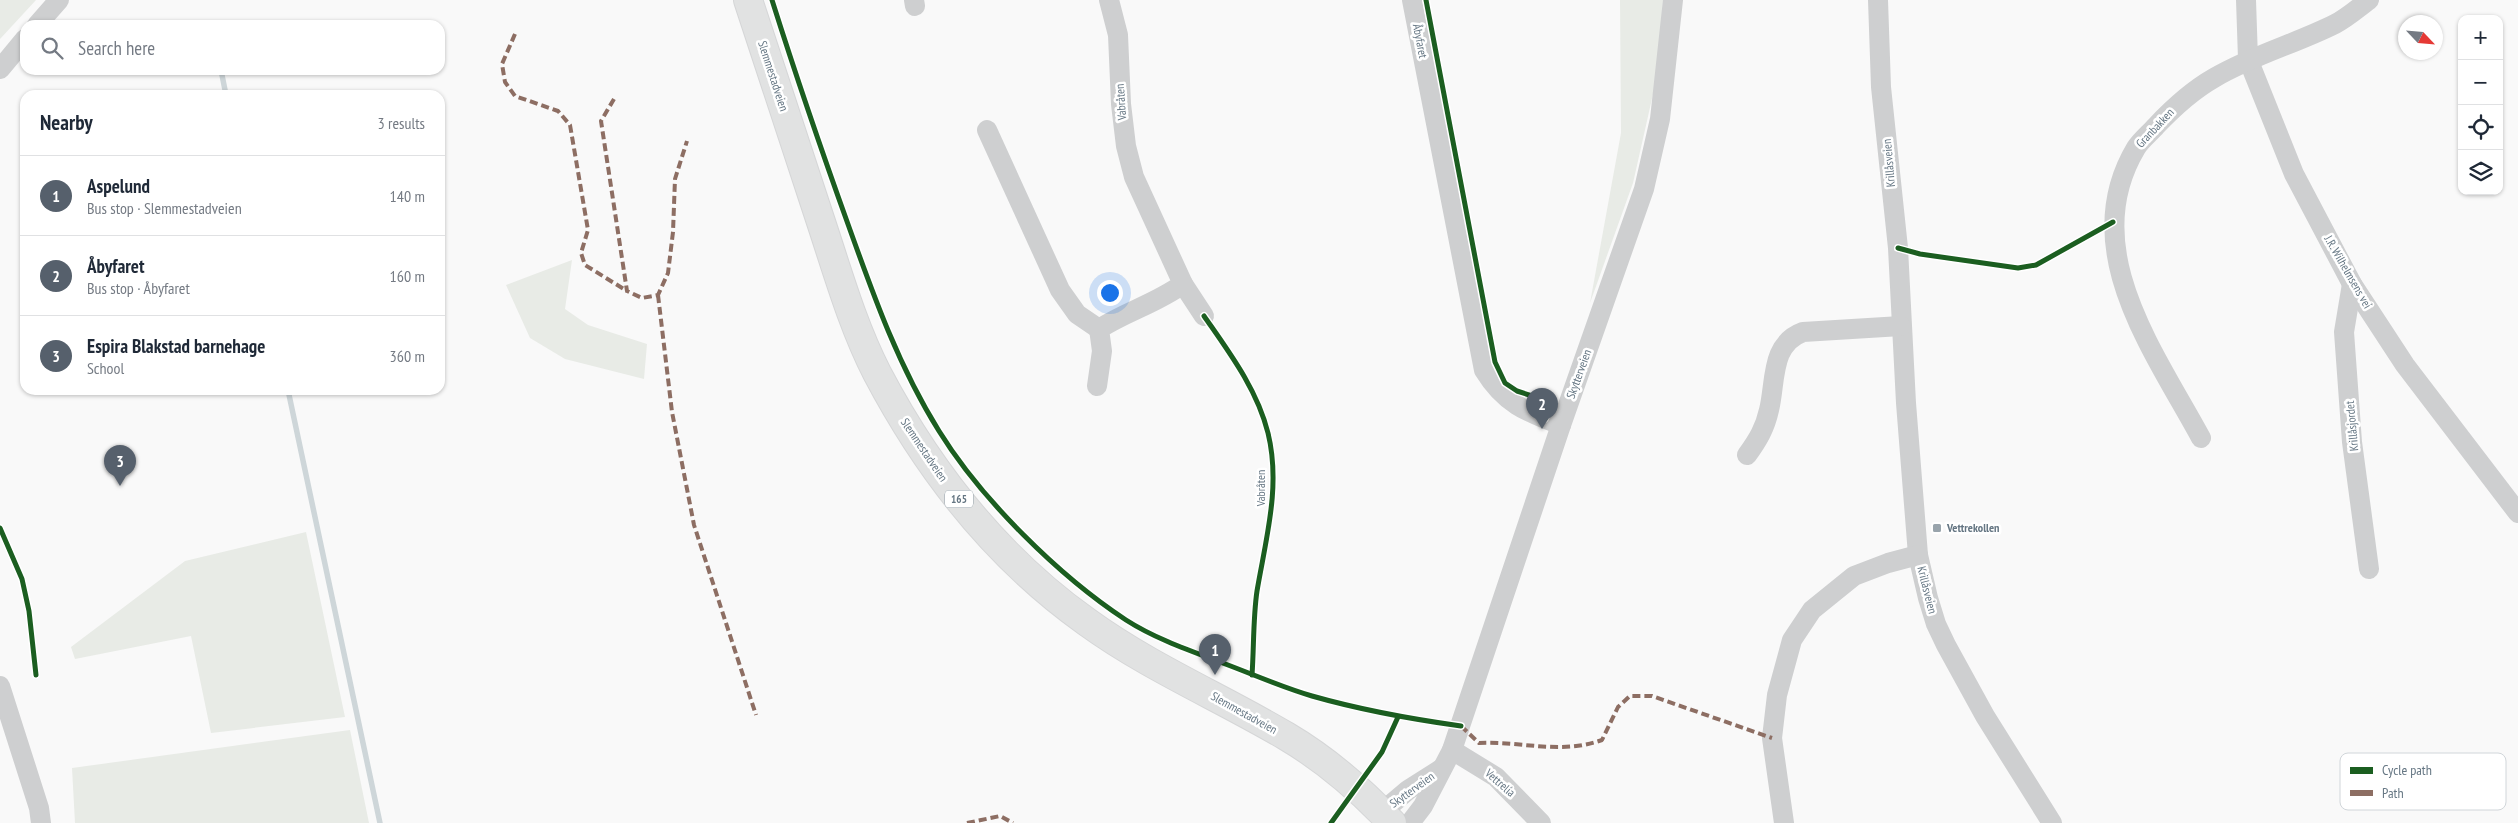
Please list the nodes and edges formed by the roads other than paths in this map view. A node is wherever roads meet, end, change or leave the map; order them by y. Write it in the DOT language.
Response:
graph roads {
  1 [pos="59,0"];
  2 [pos="748,0"];
  3 [pos="1110,0"];
  4 [pos="1412,0"];
  5 [pos="1673,0"];
  6 [pos="1878,0"];
  7 [pos="2246,0"];
  8 [pos="2369,0"];
  9 [pos="41,20"];
  10 [pos="20,45"];
  11 [pos="2248,59"];
  12 [pos="0,69"];
  13 [pos="987,130"];
  14 [pos="1183,284"];
  15 [pos="2352,284"];
  16 [pos="1204,316"];
  17 [pos="1901,326"];
  18 [pos="1099,329"];
  19 [pos="1097,386"];
  20 [pos="1561,425"];
  21 [pos="2201,438"];
  22 [pos="1748,456"];
  23 [pos="2518,513"];
  24 [pos="1918,555"];
  25 [pos="2370,569"];
  26 [pos="0,686"];
  27 [pos="1452,750"];
  28 [pos="1443,768"];
  29 [pos="1387,818"];
  30 [pos="41,823"];
  31 [pos="1410,823"];
  32 [pos="1541,823"];
  33 [pos="1784,823"];
  34 [pos="2052,823"];
  1 -- 9 [label="street"];
  2 -- 29 [label="main road, Slemmestadveien / 165"];
  3 -- 14 [label="street, Vabråten"];
  4 -- 20 [label="street, Åbyfaret"];
  5 -- 20 [label="street, Skytterveien"];
  6 -- 17 [label="street, Krillåsveien"];
  7 -- 11 [label="street, J.R. Wilhelmsens vei"];
  8 -- 11 [label="street, Granbakken"];
  10 -- 12 [label="street"];
  11 -- 15 [label="street, J.R. Wilhelmsens vei"];
  11 -- 21 [label="street, Granbakken"];
  13 -- 18 [label="street"];
  14 -- 16 [label="street, Vabråten"];
  14 -- 18 [label="street"];
  15 -- 23 [label="street, J.R. Wilhelmsens vei"];
  15 -- 25 [label="street, Krillåsjordet"];
  17 -- 22 [label="street"];
  17 -- 24 [label="street, Krillåsveien"];
  18 -- 19 [label="street"];
  20 -- 27 [label="street, Skytterveien"];
  24 -- 33 [label="street"];
  24 -- 34 [label="street, Krillåsveien"];
  26 -- 30 [label="street"];
  27 -- 28 [label="street, Skytterveien"];
  27 -- 32 [label="street, Vettrelia"];
  28 -- 29 [label="street, Skytterveien"];
  28 -- 31 [label="street, Skytterveien"];
}
